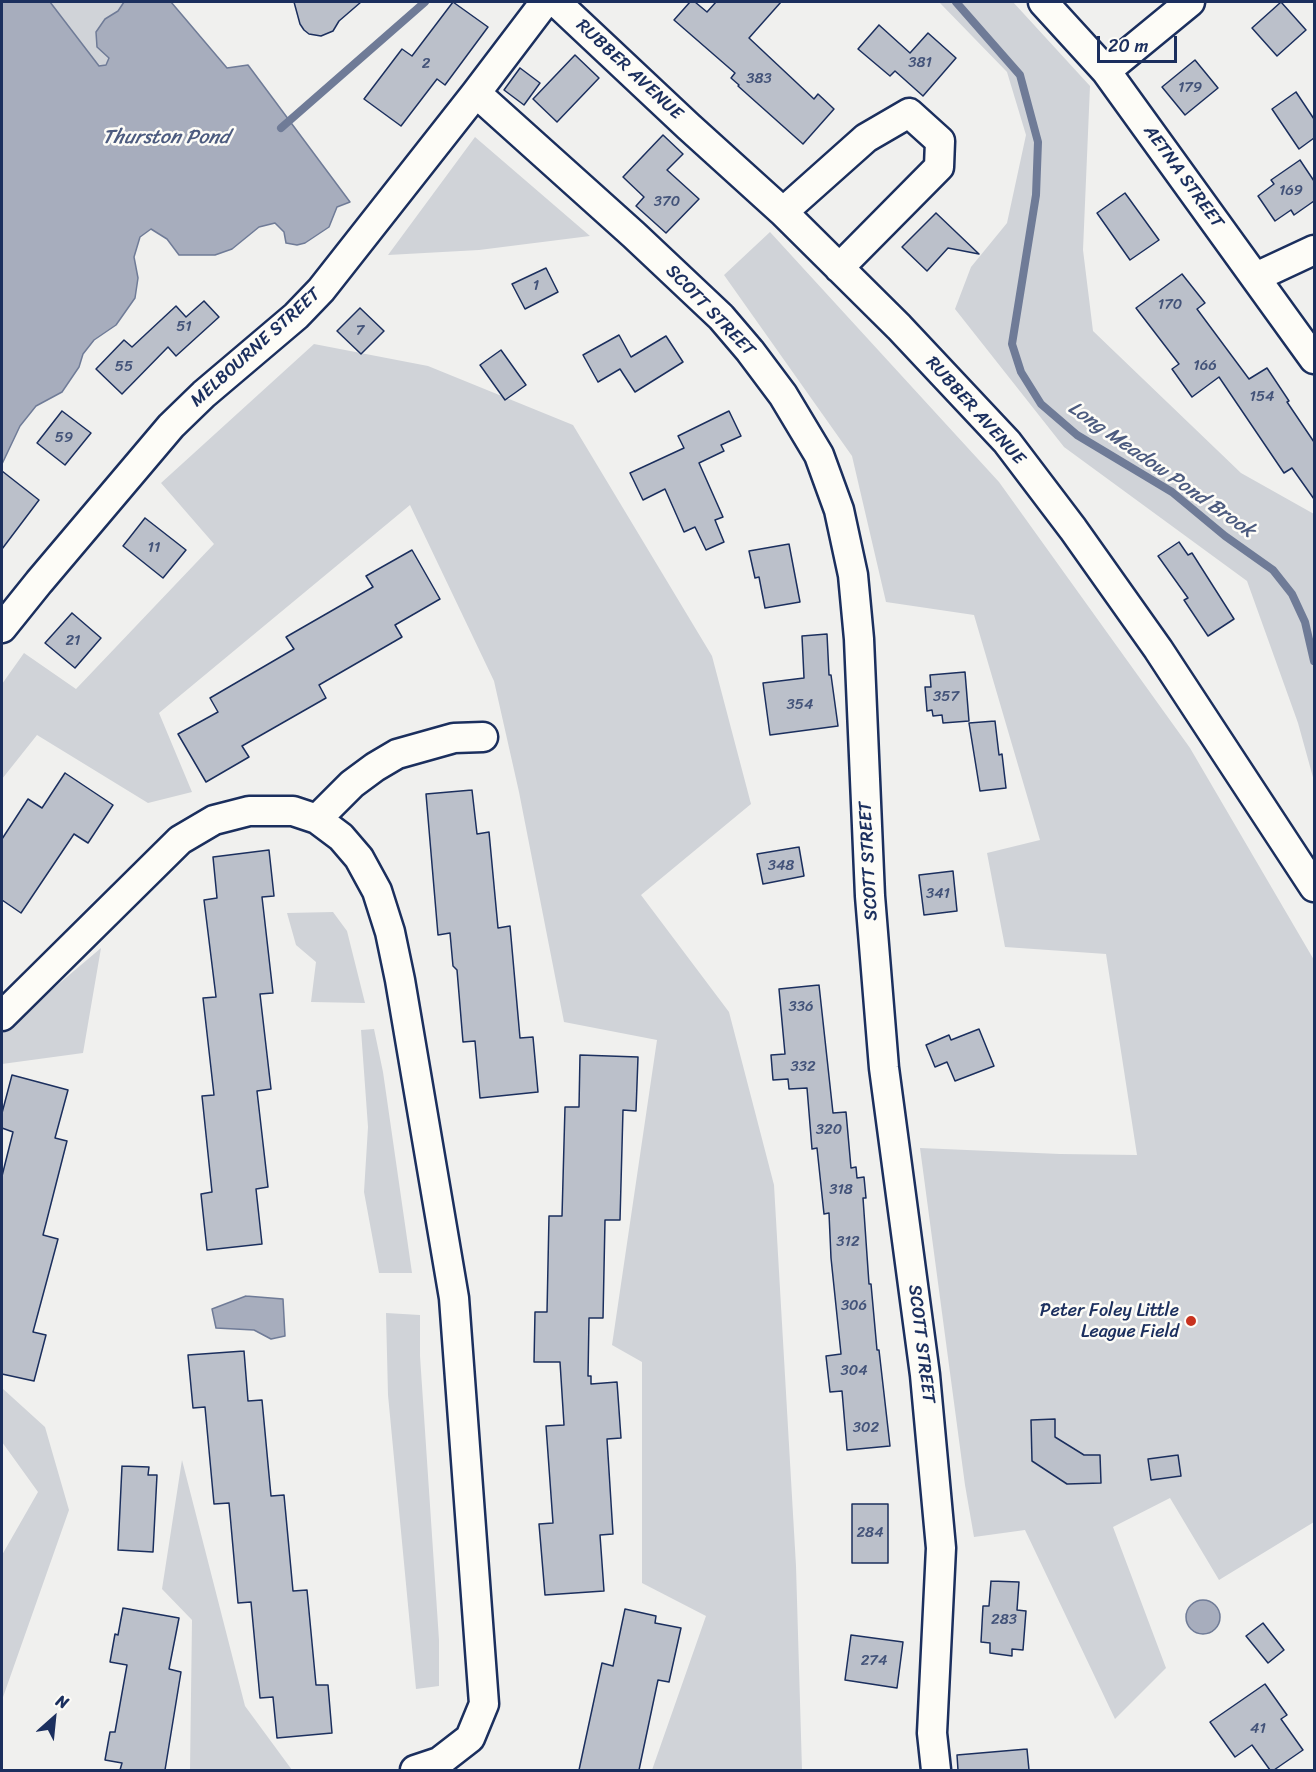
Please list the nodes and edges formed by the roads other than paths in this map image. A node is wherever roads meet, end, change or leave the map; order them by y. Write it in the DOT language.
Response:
graph roads {
  1 [pos="545,2"];
  2 [pos="556,2"];
  3 [pos="1043,2"];
  4 [pos="1190,2"];
  5 [pos="1106,71"];
  6 [pos="476,93"];
  7 [pos="783,212"];
  8 [pos="1314,250"];
  9 [pos="839,268"];
  10 [pos="1256,277"];
  11 [pos="1314,359"];
  12 [pos="2,628"];
  13 [pos="483,737"];
  14 [pos="317,819"];
  15 [pos="1311,882"];
  16 [pos="2,1016"];
  17 [pos="415,1770"];
  18 [pos="936,1770"];
  1 -- 6 [label="street, MELBOURNE STREET"];
  2 -- 7 [label="street, RUBBER AVENUE"];
  3 -- 5 [label="street, AETNA STREET"];
  4 -- 5 [label="street"];
  5 -- 10 [label="street, AETNA STREET"];
  6 -- 12 [label="street, MELBOURNE STREET"];
  6 -- 18 [label="street, SCOTT STREET"];
  7 -- 9 [label="street, RUBBER AVENUE"];
  7 -- 9 [label="street"];
  8 -- 10 [label="street"];
  9 -- 15 [label="street, RUBBER AVENUE"];
  10 -- 11 [label="street, AETNA STREET"];
  13 -- 14 [label="street"];
  14 -- 16 [label="street"];
  14 -- 17 [label="street"];
}
